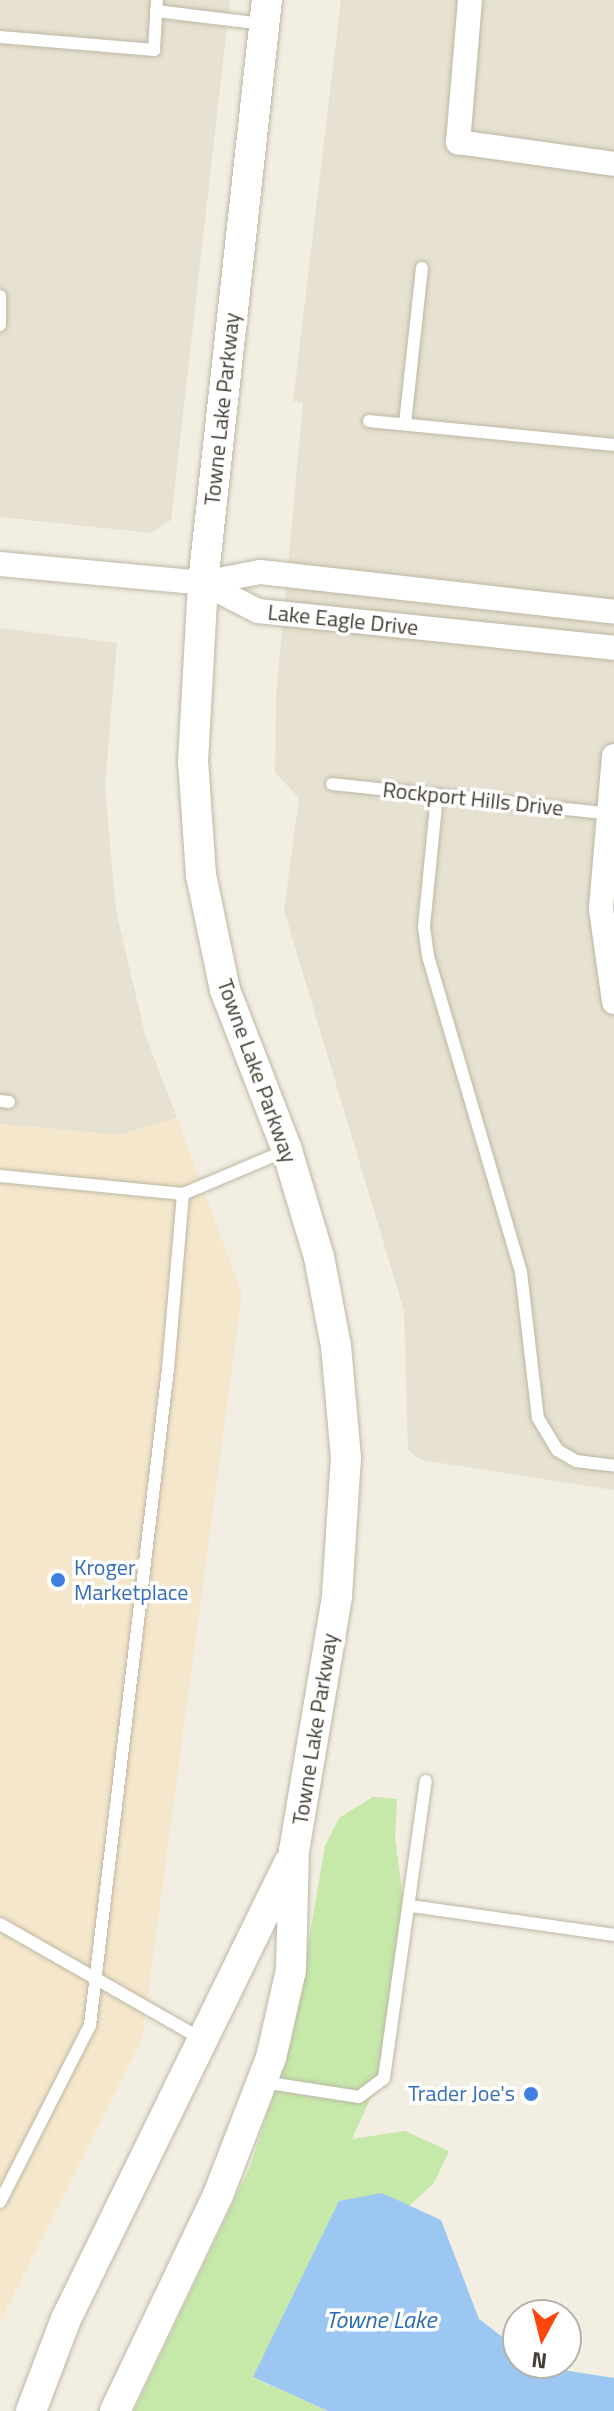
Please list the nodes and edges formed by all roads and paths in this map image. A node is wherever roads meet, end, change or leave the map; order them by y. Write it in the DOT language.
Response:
graph roads {
  1 [pos="470,0"];
  2 [pos="156,5"];
  3 [pos="265,12"];
  4 [pos="0,37"];
  5 [pos="614,164"];
  6 [pos="422,268"];
  7 [pos="0,296"];
  8 [pos="0,325"];
  9 [pos="369,421"];
  10 [pos="405,424"];
  11 [pos="614,445"];
  12 [pos="0,564"];
  13 [pos="203,583"];
  14 [pos="614,612"];
  15 [pos="614,648"];
  16 [pos="614,756"];
  17 [pos="332,784"];
  18 [pos="437,796"];
  19 [pos="611,814"];
  20 [pos="614,1002"];
  21 [pos="287,1150"];
  22 [pos="0,1176"];
  23 [pos="183,1194"];
  24 [pos="614,1466"];
  25 [pos="426,1781"];
  26 [pos="294,1851"];
  27 [pos="411,1906"];
  28 [pos="0,1924"];
  29 [pos="614,1935"];
  30 [pos="97,1976"];
  31 [pos="205,2041"];
  32 [pos="263,2082"];
  33 [pos="0,2202"];
  34 [pos="31,2411"];
  35 [pos="115,2411"];
  1 -- 5 [label="street"];
  2 -- 3 [label="lane"];
  2 -- 4 [label="lane"];
  3 -- 13 [label="street, Towne Lake Parkway"];
  6 -- 10 [label="lane"];
  7 -- 8 [label="lane"];
  9 -- 10 [label="lane"];
  10 -- 11 [label="lane"];
  12 -- 13 [label="street"];
  13 -- 14 [label="street, Lake Eagle Drive"];
  13 -- 15 [label="street, Lake Eagle Drive"];
  13 -- 21 [label="street, Towne Lake Parkway"];
  16 -- 19 [label="street"];
  17 -- 18 [label="lane, Rockport Hills Drive"];
  18 -- 19 [label="lane, Rockport Hills Drive"];
  18 -- 24 [label="lane"];
  19 -- 20 [label="street"];
  21 -- 23 [label="lane"];
  21 -- 26 [label="street, Towne Lake Parkway"];
  22 -- 23 [label="lane"];
  23 -- 30 [label="lane"];
  25 -- 27 [label="lane"];
  26 -- 31 [label="street, Towne Lake Parkway"];
  26 -- 32 [label="street, Towne Lake Parkway"];
  27 -- 29 [label="lane"];
  27 -- 32 [label="lane"];
  28 -- 30 [label="lane"];
  30 -- 31 [label="lane"];
  30 -- 33 [label="lane"];
  31 -- 34 [label="street, Towne Lake Parkway"];
  32 -- 35 [label="street, Towne Lake Parkway"];
}
